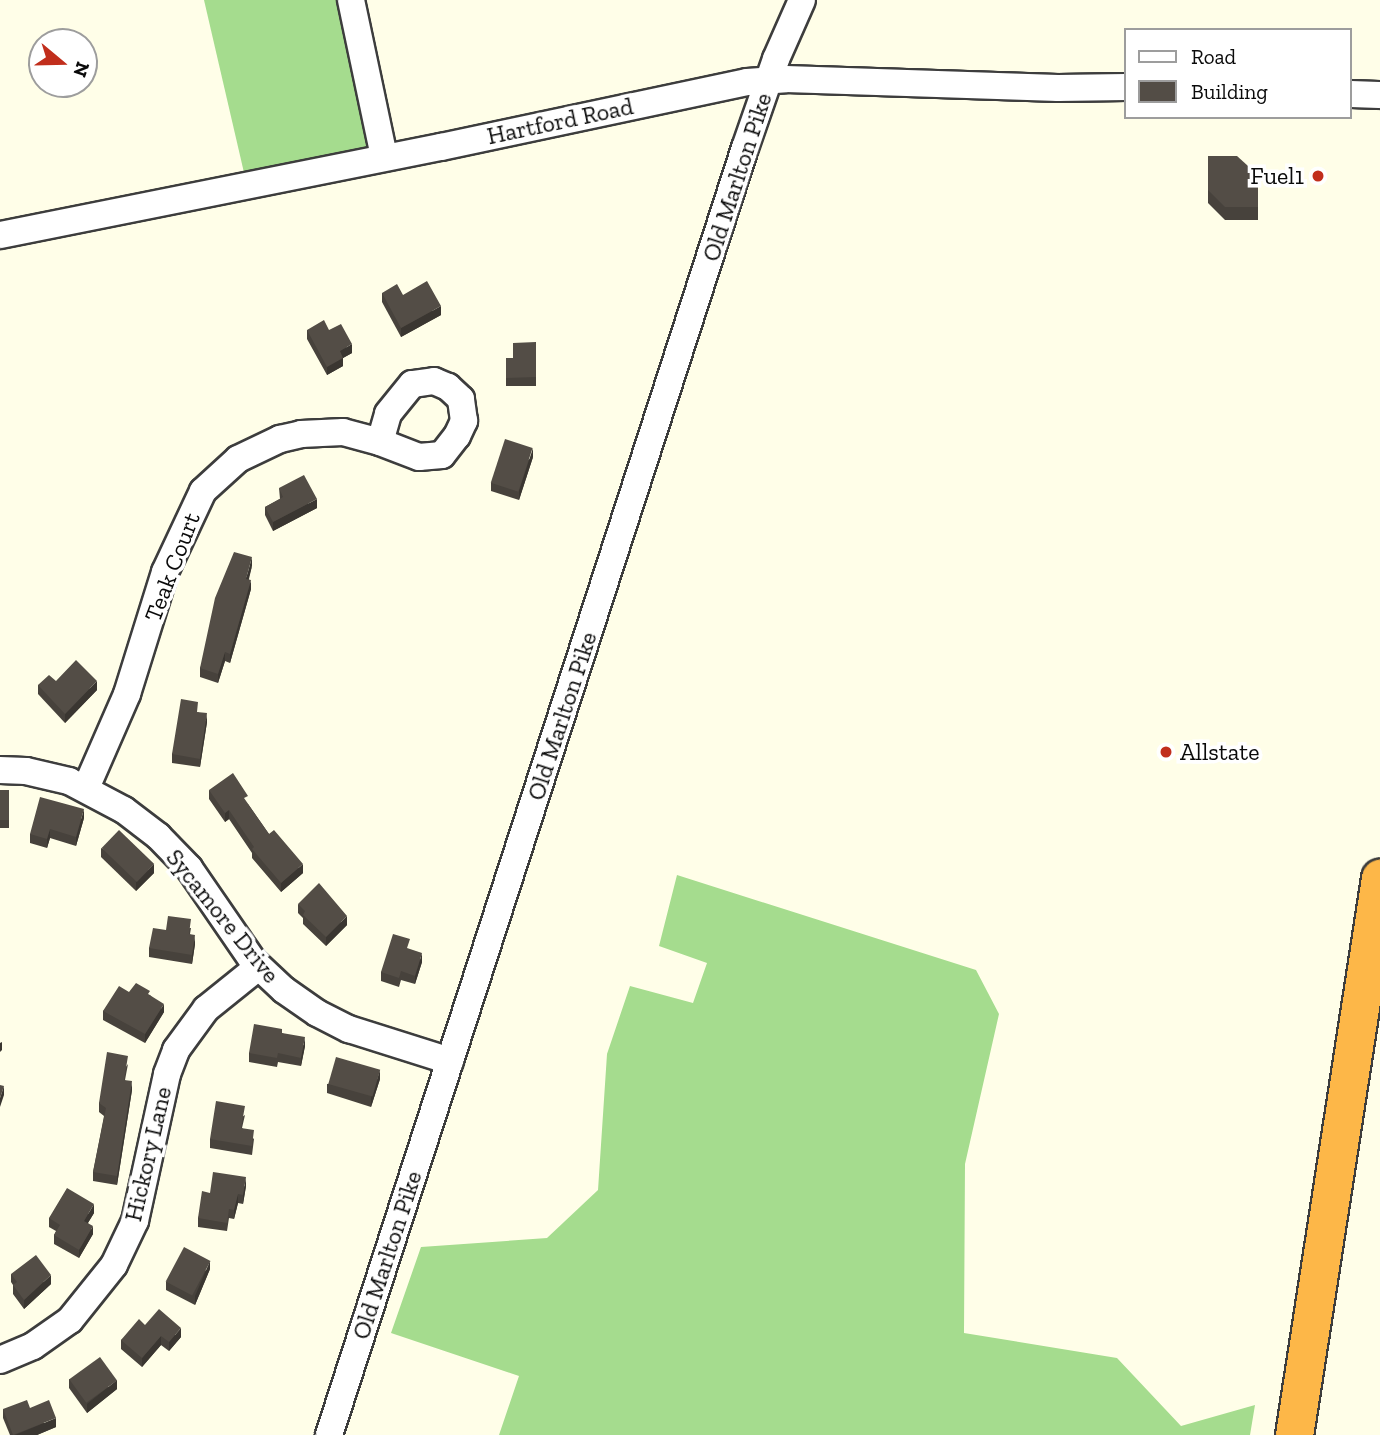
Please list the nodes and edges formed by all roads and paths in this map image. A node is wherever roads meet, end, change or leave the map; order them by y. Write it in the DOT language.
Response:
graph roads {
  1 [pos="351,0"];
  2 [pos="802,0"];
  3 [pos="769,80"];
  4 [pos="1124,87"];
  5 [pos="1352,94"];
  6 [pos="1380,95"];
  7 [pos="384,156"];
  8 [pos="0,235"];
  9 [pos="380,442"];
  10 [pos="0,770"];
  11 [pos="86,788"];
  12 [pos="1380,878"];
  13 [pos="258,967"];
  14 [pos="450,1061"];
  15 [pos="0,1360"];
  16 [pos="328,1435"];
  17 [pos="1294,1435"];
  1 -- 7 [label="street"];
  2 -- 3 [label="street, Old Marlton Pike"];
  3 -- 4 [label="street, Hartford Road"];
  3 -- 7 [label="street, Hartford Road"];
  3 -- 14 [label="street, Old Marlton Pike"];
  5 -- 6 [label="street"];
  7 -- 8 [label="street, Hartford Road"];
  9 -- 11 [label="street, Teak Court"];
  10 -- 11 [label="street, Sycamore Drive"];
  11 -- 13 [label="street, Sycamore Drive"];
  12 -- 17 [label="highway"];
  13 -- 14 [label="street, Sycamore Drive"];
  13 -- 15 [label="street, Hickory Lane"];
  14 -- 16 [label="street, Old Marlton Pike"];
}
